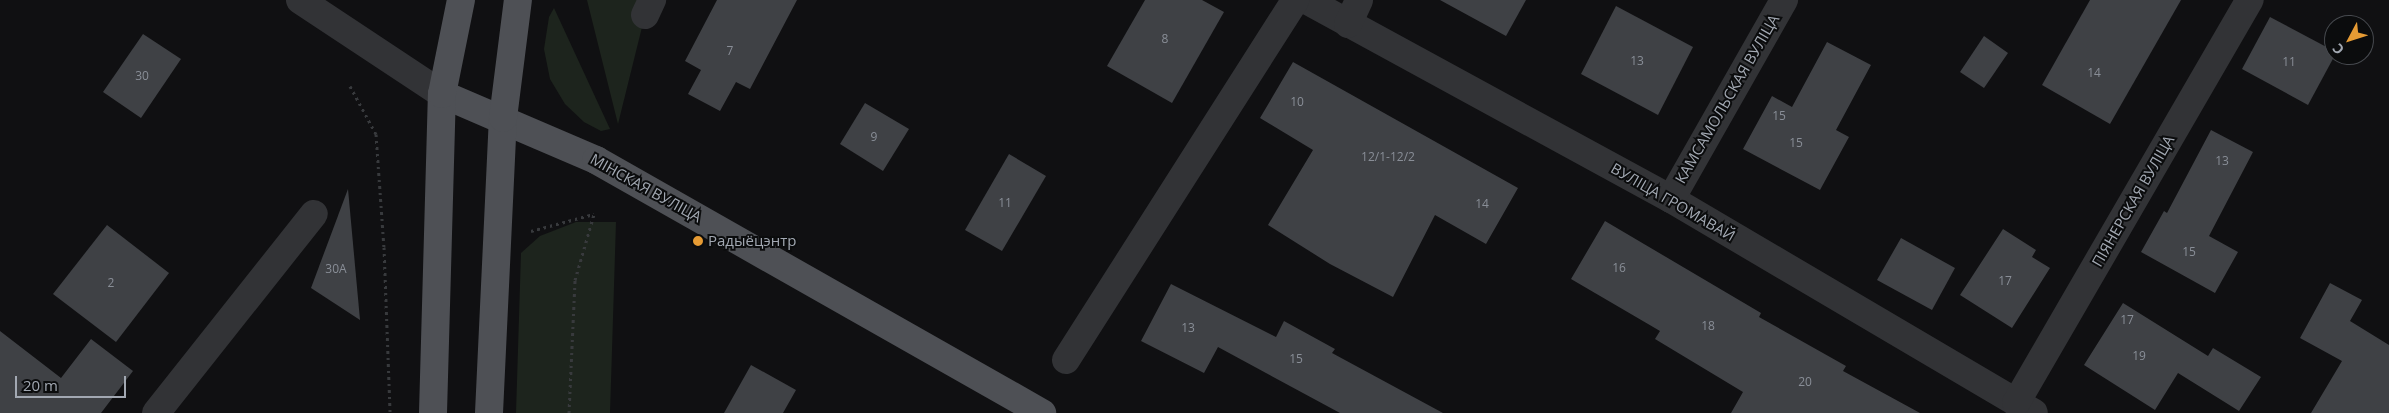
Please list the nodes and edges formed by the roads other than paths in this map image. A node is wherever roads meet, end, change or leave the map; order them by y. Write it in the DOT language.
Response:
graph roads {
  1 [pos="300,0"];
  2 [pos="461,0"];
  3 [pos="518,0"];
  4 [pos="1295,0"];
  5 [pos="1306,0"];
  6 [pos="1784,0"];
  7 [pos="2250,0"];
  8 [pos="1354,12"];
  9 [pos="442,94"];
  10 [pos="503,118"];
  11 [pos="1671,199"];
  12 [pos="314,214"];
  13 [pos="1066,360"];
  14 [pos="2025,408"];
  15 [pos="156,413"];
  16 [pos="433,413"];
  17 [pos="488,413"];
  18 [pos="1042,413"];
  1 -- 9 [label="street, МІНСКАЯ ВУЛІЦА"];
  2 -- 9 [label="main road"];
  3 -- 10 [label="main road"];
  4 -- 13 [label="street"];
  5 -- 8 [label="street, ВУЛІЦА ГРОМАВАЙ"];
  6 -- 11 [label="street, КАМСАМОЛЬСКАЯ ВУЛІЦА"];
  7 -- 14 [label="street, ПІЯНЕРСКАЯ ВУЛІЦА"];
  8 -- 11 [label="street, ВУЛІЦА ГРОМАВАЙ"];
  9 -- 10 [label="main road, МІНСКАЯ ВУЛІЦА"];
  9 -- 16 [label="main road"];
  10 -- 17 [label="main road"];
  10 -- 18 [label="main road, МІНСКАЯ ВУЛІЦА"];
  11 -- 14 [label="street, ВУЛІЦА ГРОМАВАЙ"];
  12 -- 15 [label="street"];
}
